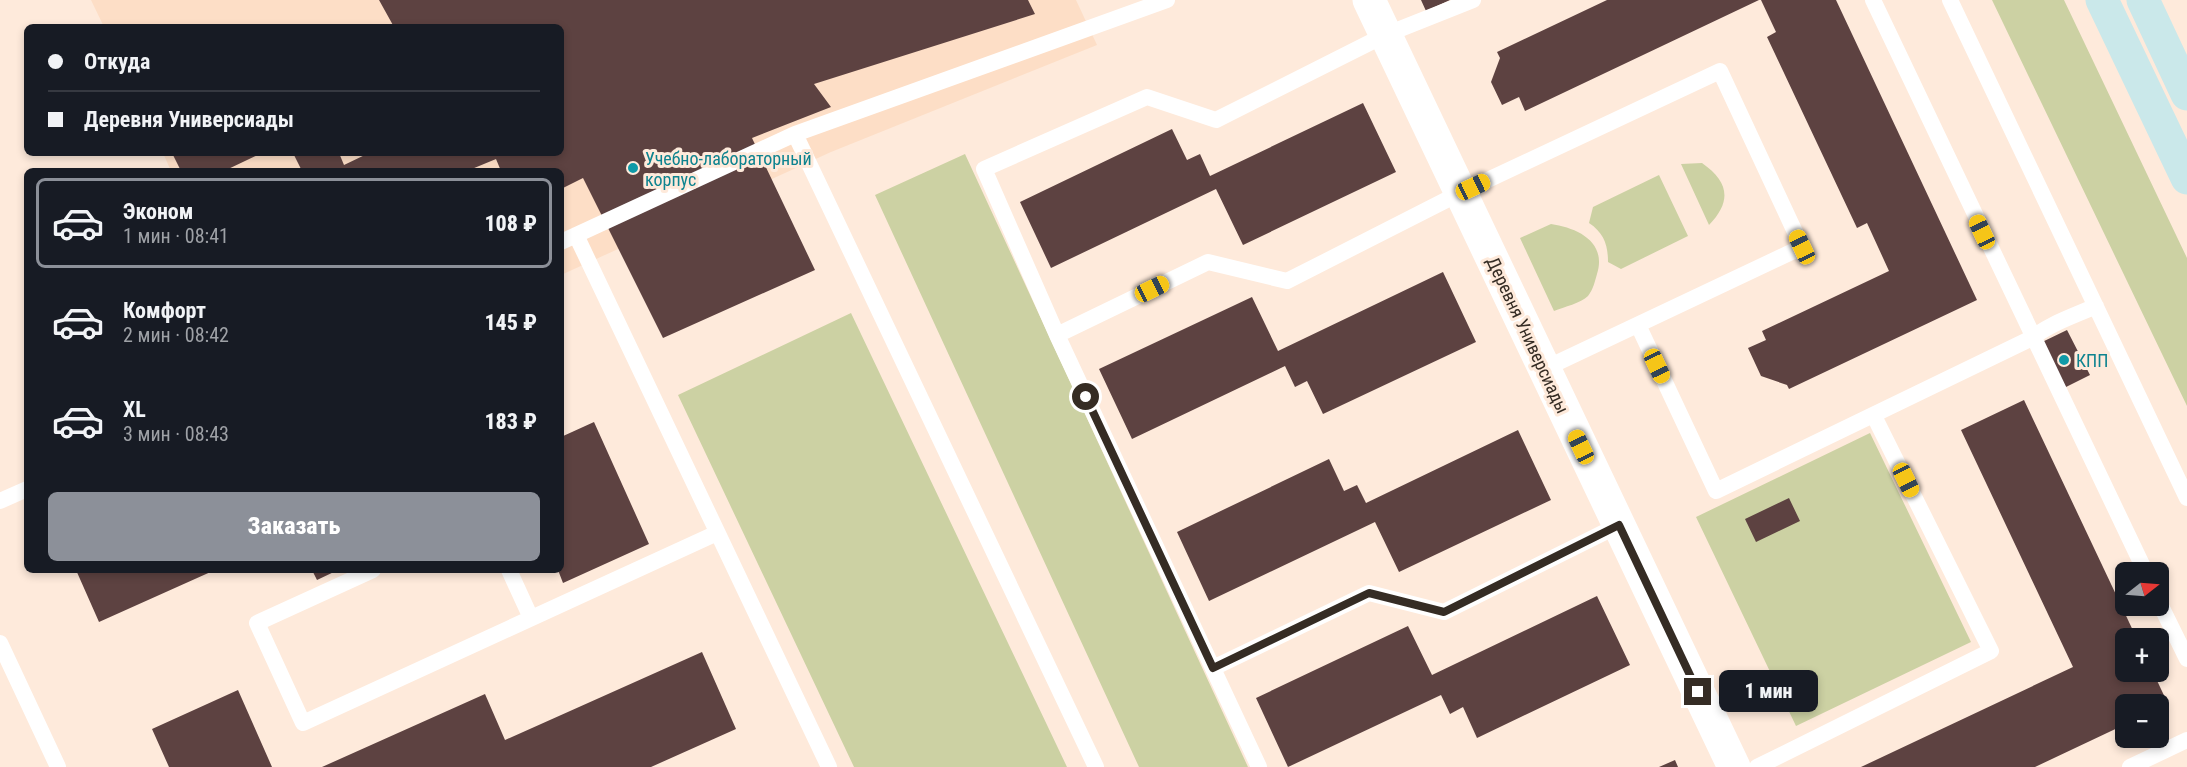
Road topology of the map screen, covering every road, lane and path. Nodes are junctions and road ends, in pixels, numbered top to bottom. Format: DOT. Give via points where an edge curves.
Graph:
graph roads {
  1 [pos="1167,0"];
  2 [pos="1369,0"];
  3 [pos="1473,0"];
  4 [pos="1873,0"];
  5 [pos="1950,0"];
  6 [pos="2102,0"];
  7 [pos="2143,0"];
  8 [pos="1386,35"];
  9 [pos="2187,94"];
  10 [pos="795,134"];
  11 [pos="2187,178"];
  12 [pos="1461,193"];
  13 [pos="568,238"];
  14 [pos="2096,306"];
  15 [pos="1638,325"];
  16 [pos="1057,335"];
  17 [pos="2032,338"];
  18 [pos="1544,369"];
  19 [pos="1874,416"];
  20 [pos="24,490"];
  21 [pos="2187,498"];
  22 [pos="0,501"];
  23 [pos="1619,525"];
  24 [pos="717,533"];
  25 [pos="2140,562"];
  26 [pos="367,573"];
  27 [pos="510,573"];
  28 [pos="2166,616"];
  29 [pos="531,618"];
  30 [pos="0,643"];
  31 [pos="2187,659"];
  32 [pos="1213,668"];
  33 [pos="2187,740"];
  34 [pos="58,767"];
  35 [pos="829,767"];
  36 [pos="1096,767"];
  37 [pos="1259,767"];
  38 [pos="1734,767"];
  39 [pos="1757,767"];
  40 [pos="2130,767"];
  1 -- 10 [label="lane"];
  2 -- 8 [label="street, Деревня Универсиады"];
  3 -- 8 [label="lane"];
  4 -- 17 [label="lane"];
  5 -- 14 [label="lane"];
  6 -- 11 [label="main road"];
  7 -- 9 [label="main road"];
  8 -- 12 [label="street, Деревня Универсиады"];
  8 -- 16 [label="lane" via="1216,120 1147,97 984,169"];
  10 -- 13 [label="lane"];
  10 -- 36 [label="lane"];
  12 -- 15 [label="lane" via="1720,72 1802,247"];
  12 -- 16 [label="lane" via="1287,281 1208,262"];
  12 -- 18 [label="street, Деревня Универсиады"];
  13 -- 24 [label="lane"];
  14 -- 17 [label="lane" via="2047,327"];
  14 -- 21 [label="lane"];
  15 -- 18 [label="lane"];
  15 -- 19 [label="lane" via="1716,491"];
  16 -- 32 [label="lane"];
  17 -- 19 [label="lane"];
  17 -- 25 [label="lane"];
  18 -- 23 [label="street, Деревня Универсиады"];
  19 -- 39 [label="lane" via="1991,651"];
  20 -- 22 [label="lane"];
  23 -- 32 [label="lane" via="1444,612 1369,593"];
  23 -- 38 [label="street, Деревня Универсиады"];
  24 -- 29 [label="lane"];
  24 -- 35 [label="lane"];
  26 -- 29 [label="lane" via="257,623 303,723"];
  27 -- 29 [label="lane"];
  28 -- 31 [label="lane"];
  30 -- 34 [label="lane"];
  32 -- 37 [label="lane"];
  33 -- 40 [label="lane"];
}
